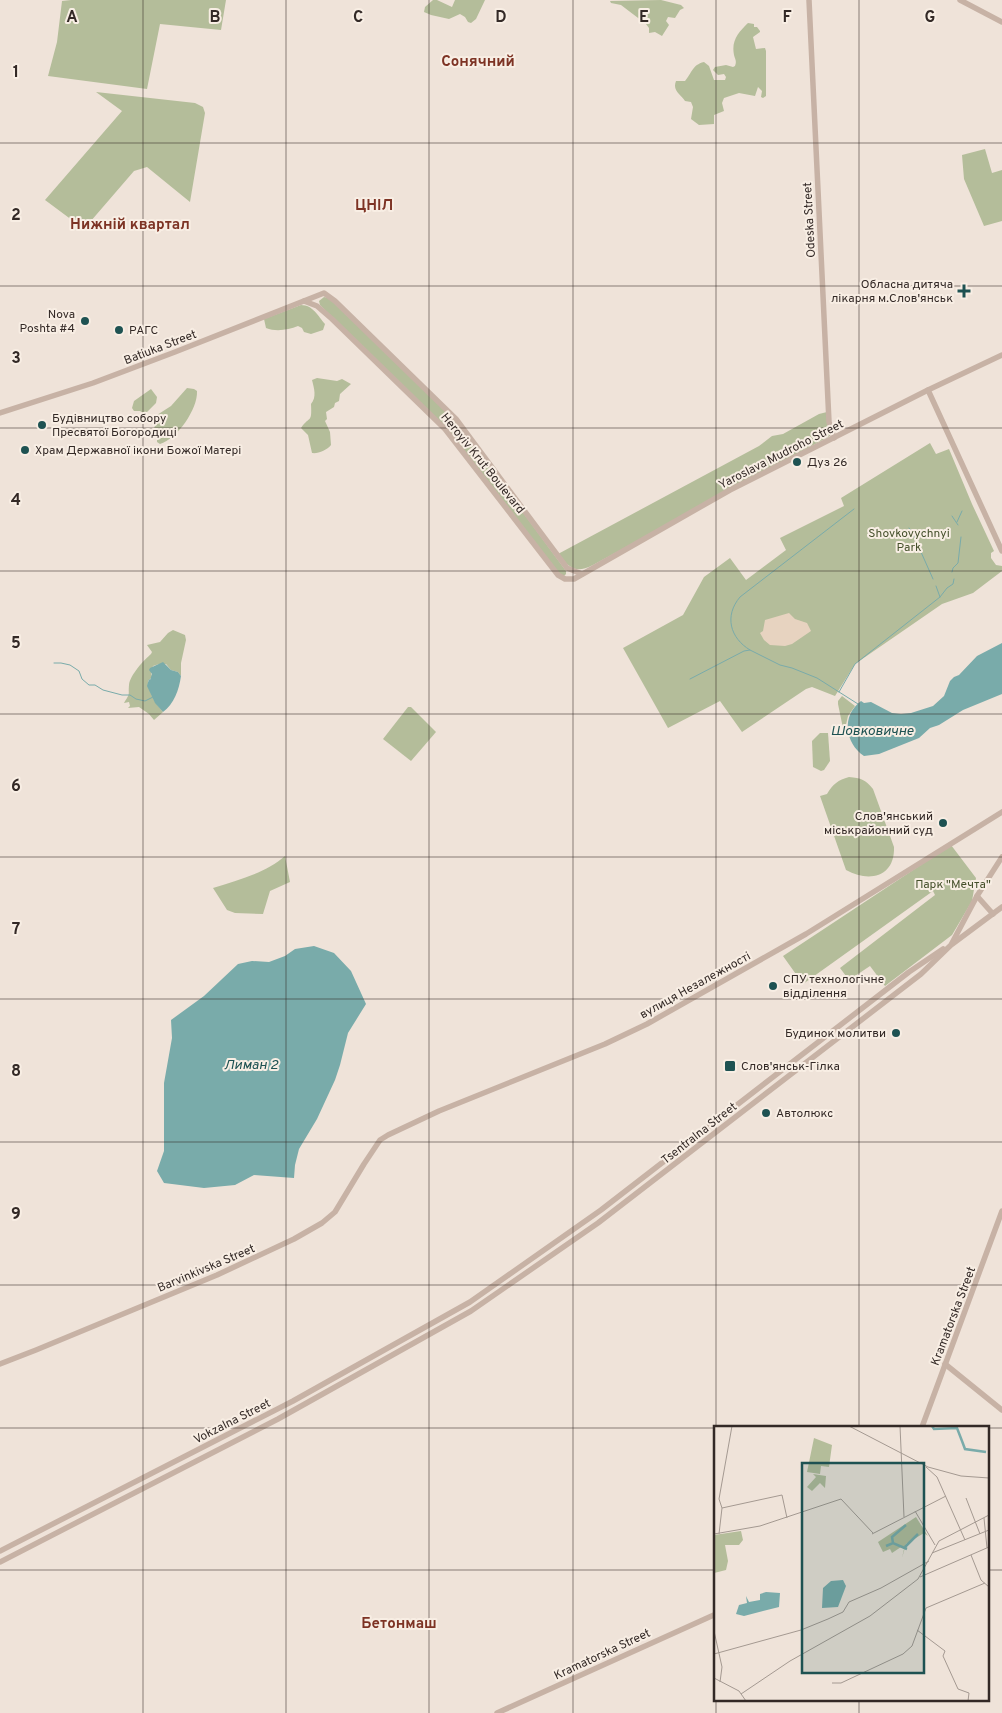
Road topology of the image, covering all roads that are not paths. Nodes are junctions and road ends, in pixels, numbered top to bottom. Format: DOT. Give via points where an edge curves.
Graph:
graph roads {
  1 [pos="809,0"];
  2 [pos="960,0"];
  3 [pos="1002,22"];
  4 [pos="324,293"];
  5 [pos="304,302"];
  6 [pos="1002,356"];
  7 [pos="928,390"];
  8 [pos="0,414"];
  9 [pos="834,438"];
  10 [pos="1002,551"];
  11 [pos="582,574"];
  12 [pos="574,579"];
  13 [pos="1002,812"];
  14 [pos="1002,857"];
  15 [pos="977,896"];
  16 [pos="1002,908"];
  17 [pos="993,914"];
  18 [pos="951,945"];
  19 [pos="380,1140"];
  20 [pos="1002,1211"];
  21 [pos="470,1302"];
  22 [pos="448,1324"];
  23 [pos="0,1364"];
  24 [pos="945,1364"];
  25 [pos="1002,1410"];
  26 [pos="922,1426"];
  27 [pos="0,1552"];
  28 [pos="0,1562"];
  29 [pos="714,1615"];
  30 [pos="497,1713"];
  1 -- 9 [label="street, Odeska Street" via="829,422"];
  2 -- 3 [label="street"];
  4 -- 5 [label="street, Batiuka Street"];
  4 -- 11 [label="street, Heroyiv Krut Boulevard" via="456,419 567,568"];
  5 -- 8 [label="street, Batiuka Street" via="93,383"];
  5 -- 12 [label="street, Heroyiv Krut Boulevard" via="317,306 332,319 445,429 558,576"];
  6 -- 7 [label="street, Yaroslava Mudroho Street"];
  7 -- 9 [label="street, Yaroslava Mudroho Street"];
  7 -- 10 [label="street"];
  9 -- 11 [label="street, Yaroslava Mudroho Street" via="730,490"];
  11 -- 12 [label="street, Yaroslava Mudroho Street"];
  13 -- 19 [label="street, вулиця Незалежності" via="806,934 647,1024 439,1111"];
  14 -- 15 [label="street"];
  15 -- 17 [label="street"];
  15 -- 18 [label="street"];
  16 -- 17 [label="street, Tsentralna Street"];
  17 -- 18 [label="street, Tsentralna Street"];
  18 -- 21 [label="street, Tsentralna Street" via="910,972 601,1210"];
  18 -- 22 [label="street, Tsentralna Street" via="921,974 598,1223 523,1277"];
  19 -- 23 [label="street, Barvinkivska Street" via="335,1212 315,1227 217,1276"];
  20 -- 24 [label="street, Kramatorska Street"];
  21 -- 27 [label="street, Vokzalna Street" via="285,1405"];
  22 -- 28 [label="street, Vokzalna Street" via="278,1420"];
  24 -- 25 [label="street"];
  24 -- 26 [label="street, Kramatorska Street"];
  29 -- 30 [label="street, Kramatorska Street"];
}
